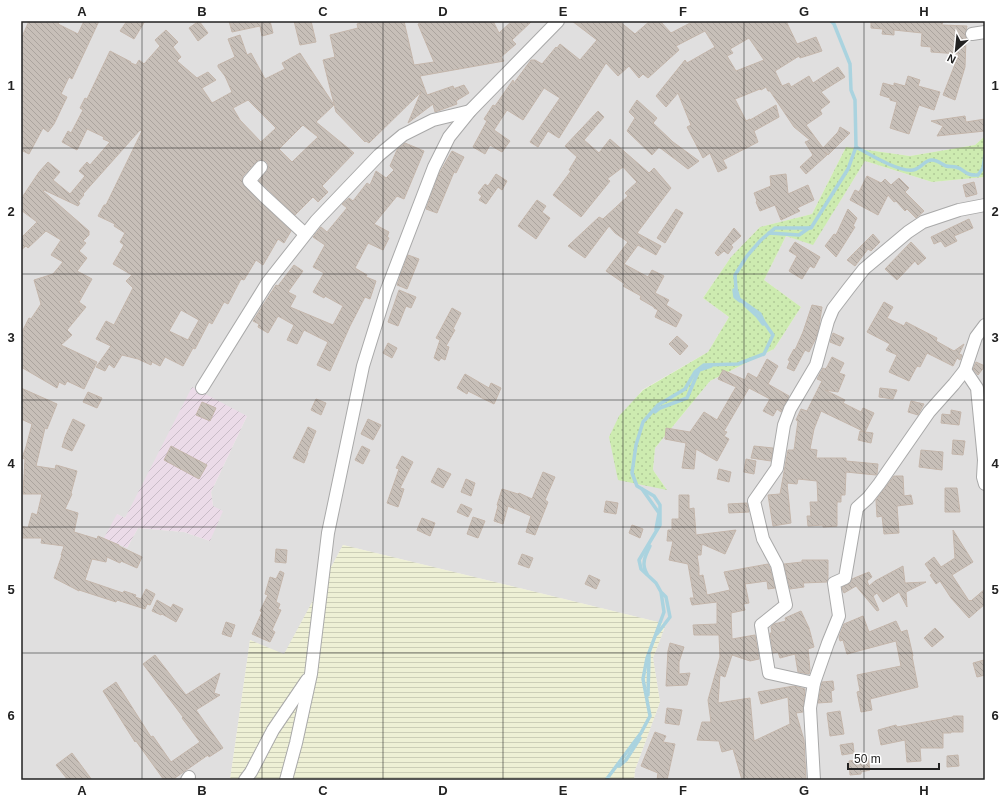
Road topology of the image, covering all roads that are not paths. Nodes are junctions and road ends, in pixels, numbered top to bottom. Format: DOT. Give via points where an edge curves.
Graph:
graph roads {
  1 [pos="558,21"];
  2 [pos="985,32"];
  3 [pos="972,34"];
  4 [pos="470,111"];
  5 [pos="261,167"];
  6 [pos="985,205"];
  7 [pos="305,234"];
  8 [pos="985,325"];
  9 [pos="965,370"];
  10 [pos="202,388"];
  11 [pos="984,460"];
  12 [pos="985,484"];
  13 [pos="311,674"];
  14 [pos="814,683"];
  15 [pos="245,780"];
  16 [pos="286,780"];
  17 [pos="814,780"];
  1 -- 4 [label="street"];
  2 -- 3 [label="street"];
  4 -- 7 [label="street" via="433,120 403,135 379,155"];
  4 -- 13 [label="street" via="449,137 434,167 386,292 363,366 328,533"];
  5 -- 7 [label="street" via="249,181"];
  6 -- 14 [label="street" via="959,210 923,222 864,269 849,288 833,309 816,365 790,409 784,425 777,468 754,501 763,539 777,565 786,605 761,625 769,673"];
  7 -- 10 [label="street" via="268,282"];
  8 -- 9 [label="street" via="976,337"];
  9 -- 11 [label="street" via="978,388"];
  9 -- 14 [label="street" via="929,412 879,484 857,508 845,578 834,583 839,616"];
  11 -- 12 [label="street"];
  13 -- 15 [label="street" via="273,730"];
  13 -- 16 [label="street"];
  14 -- 17 [label="street" via="810,708"];
}
